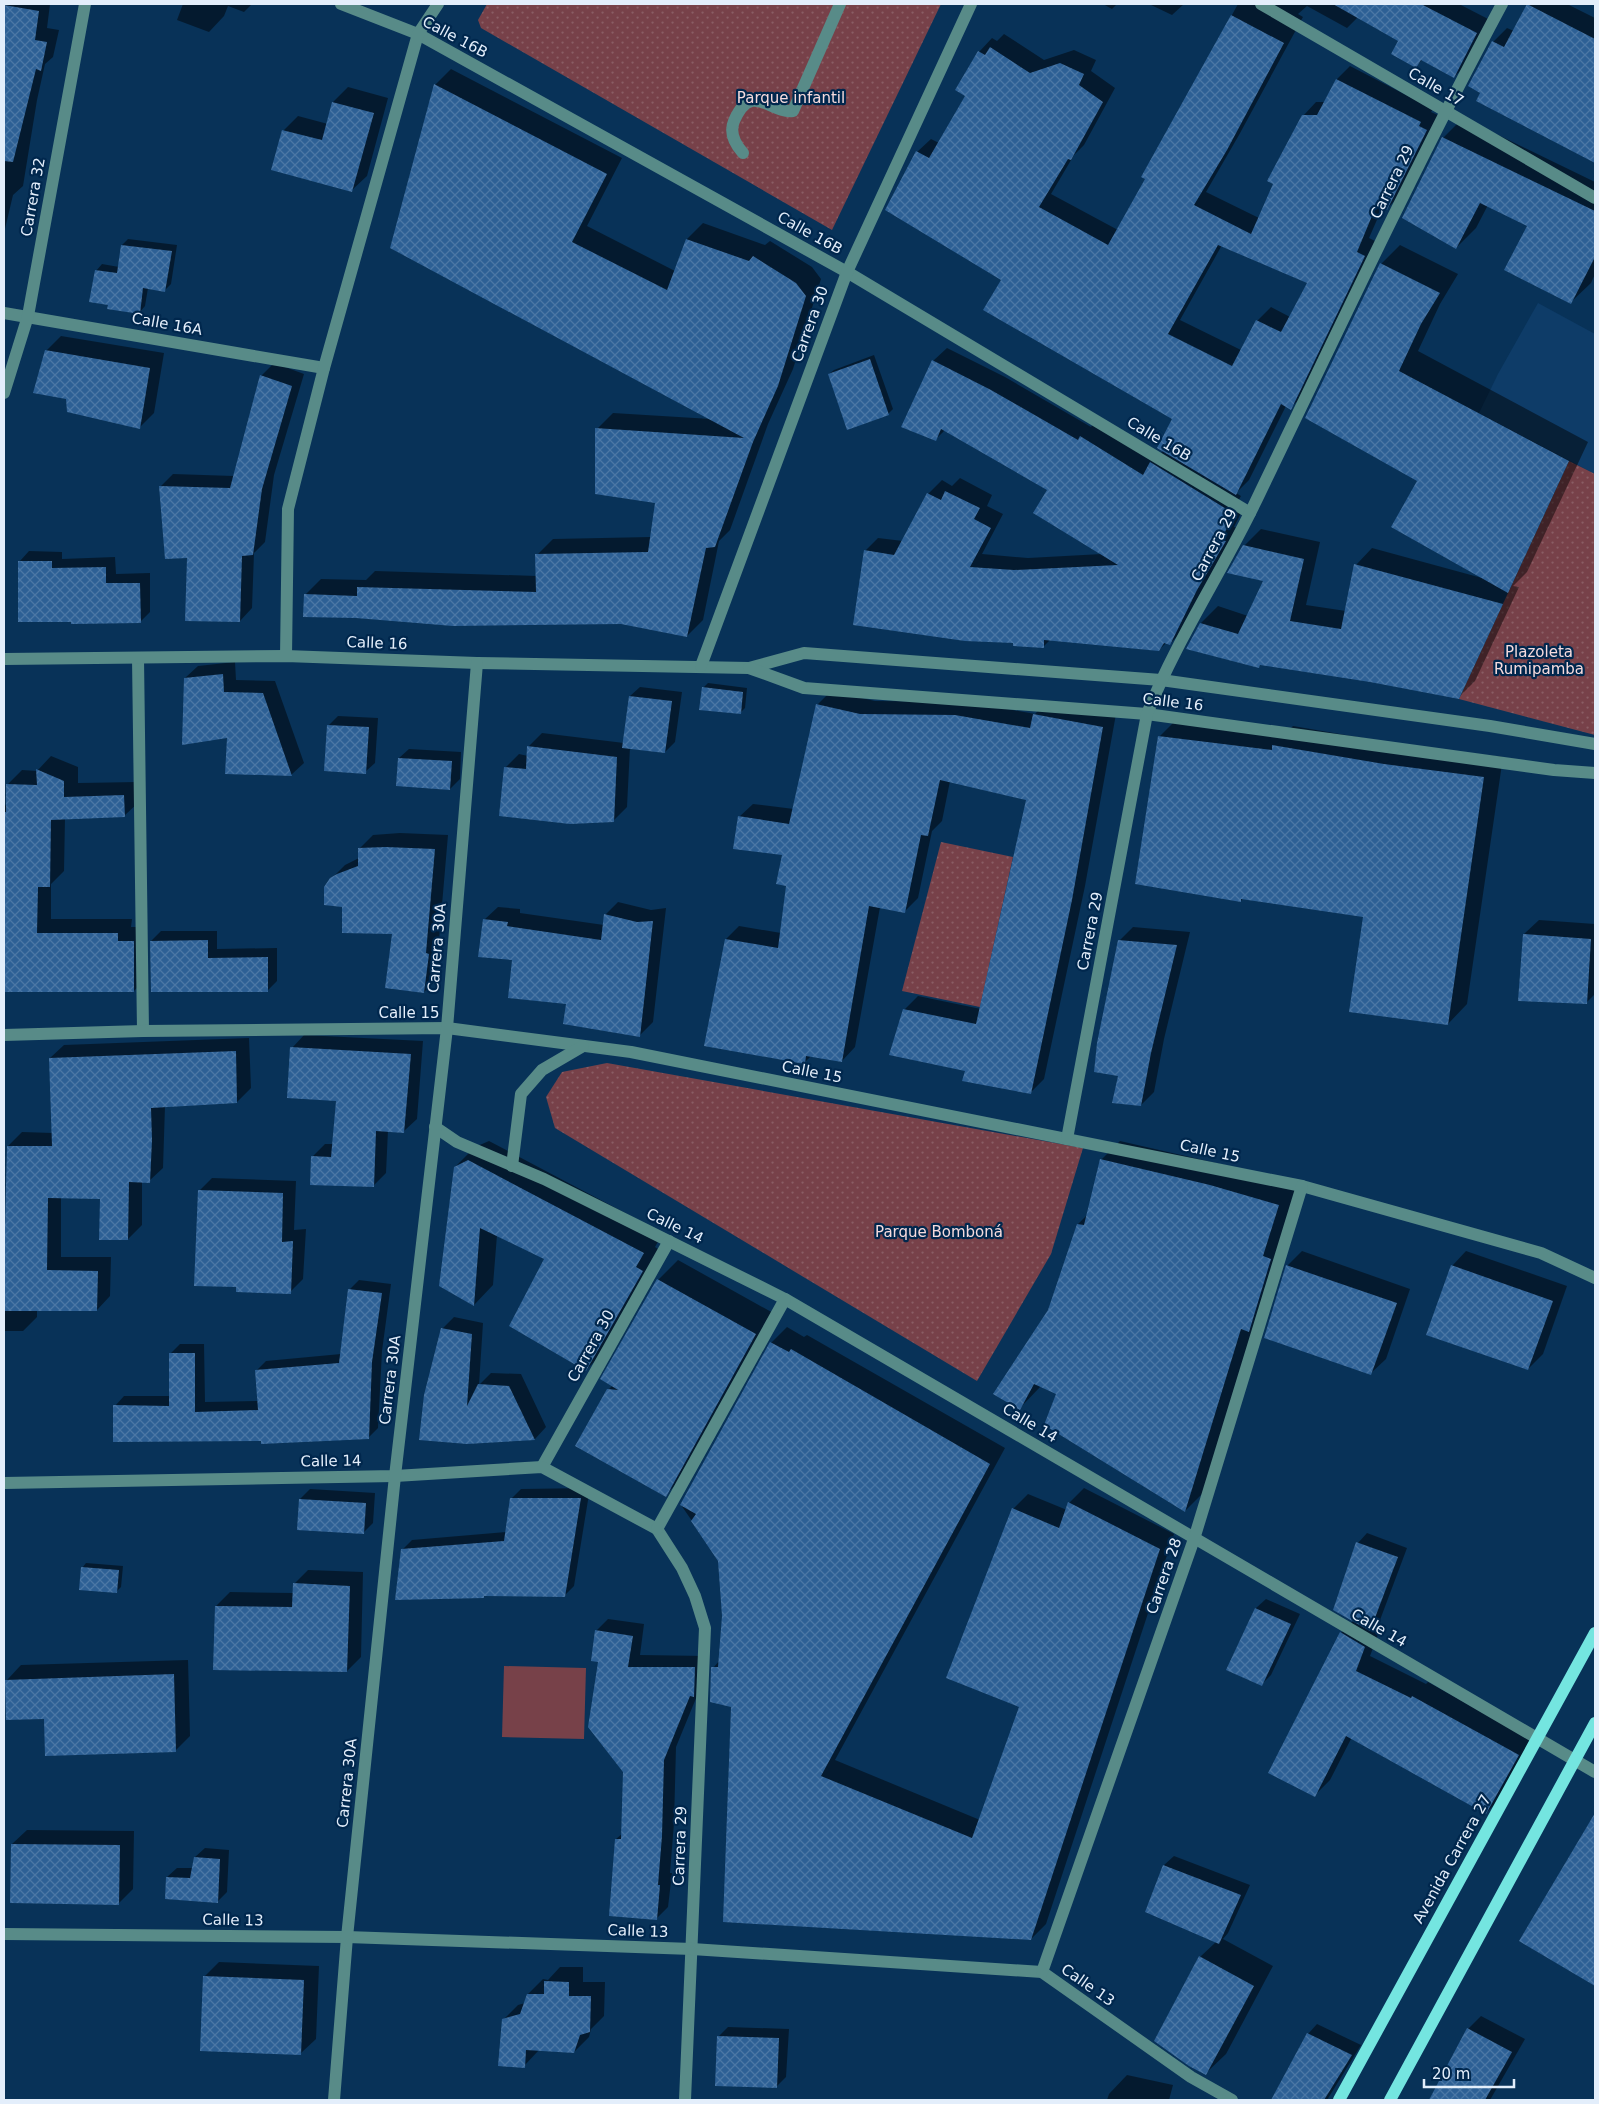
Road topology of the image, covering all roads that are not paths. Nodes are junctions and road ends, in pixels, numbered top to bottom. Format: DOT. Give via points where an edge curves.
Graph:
graph roads {
  1 [pos="85,4"];
  2 [pos="341,4"];
  3 [pos="438,4"];
  4 [pos="840,4"];
  5 [pos="971,4"];
  6 [pos="1261,4"];
  7 [pos="1502,4"];
  8 [pos="418,34"];
  9 [pos="1445,111"];
  10 [pos="743,153"];
  11 [pos="1595,198"];
  12 [pos="847,272"];
  13 [pos="4,313"];
  14 [pos="28,316"];
  15 [pos="324,368"];
  16 [pos="4,393"];
  17 [pos="1250,513"];
  18 [pos="286,656"];
  19 [pos="138,658"];
  20 [pos="4,659"];
  21 [pos="477,663"];
  22 [pos="702,666"];
  23 [pos="749,668"];
  24 [pos="1161,680"];
  25 [pos="1148,714"];
  26 [pos="1595,744"];
  27 [pos="1595,773"];
  28 [pos="447,1028"];
  29 [pos="143,1031"];
  30 [pos="4,1035"];
  31 [pos="583,1046"];
  32 [pos="436,1127"];
  33 [pos="1067,1139"];
  34 [pos="512,1166"];
  35 [pos="1302,1186"];
  36 [pos="669,1241"];
  37 [pos="1595,1278"];
  38 [pos="785,1299"];
  39 [pos="542,1467"];
  40 [pos="395,1476"];
  41 [pos="4,1483"];
  42 [pos="657,1529"];
  43 [pos="1194,1539"];
  44 [pos="1595,1633"];
  45 [pos="1595,1723"];
  46 [pos="1537,1738"];
  47 [pos="1575,1761"];
  48 [pos="1595,1772"];
  49 [pos="4,1934"];
  50 [pos="347,1937"];
  51 [pos="692,1949"];
  52 [pos="1042,1972"];
  53 [pos="334,2100"];
  54 [pos="685,2100"];
  55 [pos="1232,2100"];
  56 [pos="1339,2100"];
  57 [pos="1390,2100"];
  1 -- 14 [label="street, Carrera 32"];
  2 -- 8 [label="street, Calle 16B"];
  3 -- 8 [label="street"];
  4 -- 10 [label="street" via="793,111 787,112 757,100 748,103 736,116 733,134"];
  5 -- 12 [label="street, Carrera 30"];
  6 -- 9 [label="street, Calle 17"];
  7 -- 9 [label="street, Carrera 29"];
  8 -- 12 [label="street, Calle 16B"];
  8 -- 15 [label="street"];
  9 -- 11 [label="street, Calle 17"];
  9 -- 17 [label="street, Carrera 29"];
  12 -- 17 [label="street, Calle 16B"];
  12 -- 22 [label="street, Carrera 30"];
  13 -- 14 [label="street, Calle 16A"];
  14 -- 15 [label="street, Calle 16A"];
  14 -- 16 [label="street, Carrera 32"];
  15 -- 18 [label="street" via="288,509"];
  17 -- 24 [label="street, Carrera 29"];
  18 -- 19 [label="street, Calle 16"];
  18 -- 21 [label="street, Calle 16"];
  19 -- 20 [label="street, Calle 16"];
  19 -- 29 [label="street"];
  21 -- 22 [label="street, Calle 16"];
  21 -- 28 [label="street, Carrera 30A"];
  22 -- 23 [label="street, Calle 16"];
  23 -- 24 [label="street, Calle 16" via="804,654"];
  23 -- 25 [label="street, Calle 16" via="804,688"];
  24 -- 25 [label="street, Carrera 29"];
  24 -- 26 [label="street, Calle 16"];
  25 -- 27 [label="street, Calle 16"];
  25 -- 33 [label="street, Carrera 29"];
  28 -- 29 [label="street, Calle 15"];
  28 -- 31 [label="street, Calle 15"];
  28 -- 32 [label="street, Carrera 30A"];
  29 -- 30 [label="street, Calle 15"];
  31 -- 33 [label="street, Calle 15" via="631,1052"];
  31 -- 34 [label="street" via="542,1070 521,1094"];
  32 -- 34 [label="street, Calle 14" via="457,1142"];
  32 -- 40 [label="street, Carrera 30A"];
  33 -- 35 [label="street, Calle 15"];
  34 -- 36 [label="street, Calle 14"];
  35 -- 37 [label="street, Calle 15" via="1541,1253"];
  35 -- 43 [label="street, Carrera 28"];
  36 -- 38 [label="street, Calle 14"];
  36 -- 39 [label="street, Carrera 30"];
  38 -- 42 [label="street"];
  38 -- 43 [label="street, Calle 14"];
  39 -- 40 [label="street, Calle 14"];
  39 -- 42 [label="street"];
  40 -- 41 [label="street, Calle 14"];
  40 -- 50 [label="street, Carrera 30A"];
  42 -- 51 [label="street, Carrera 29" via="682,1568 705,1628"];
  43 -- 46 [label="street, Calle 14"];
  43 -- 52 [label="street, Carrera 28"];
  44 -- 46 [label="main road, Avenida Carrera 27"];
  45 -- 47 [label="main road"];
  46 -- 47 [label="street, Calle 14"];
  46 -- 56 [label="main road, Avenida Carrera 27"];
  47 -- 48 [label="street, Calle 14"];
  47 -- 57 [label="main road"];
  49 -- 50 [label="street, Calle 13"];
  50 -- 51 [label="street, Calle 13"];
  50 -- 53 [label="street, Carrera 30A"];
  51 -- 52 [label="street, Calle 13"];
  51 -- 54 [label="street, Carrera 29"];
  52 -- 55 [label="street, Calle 13" via="1191,2078"];
}
